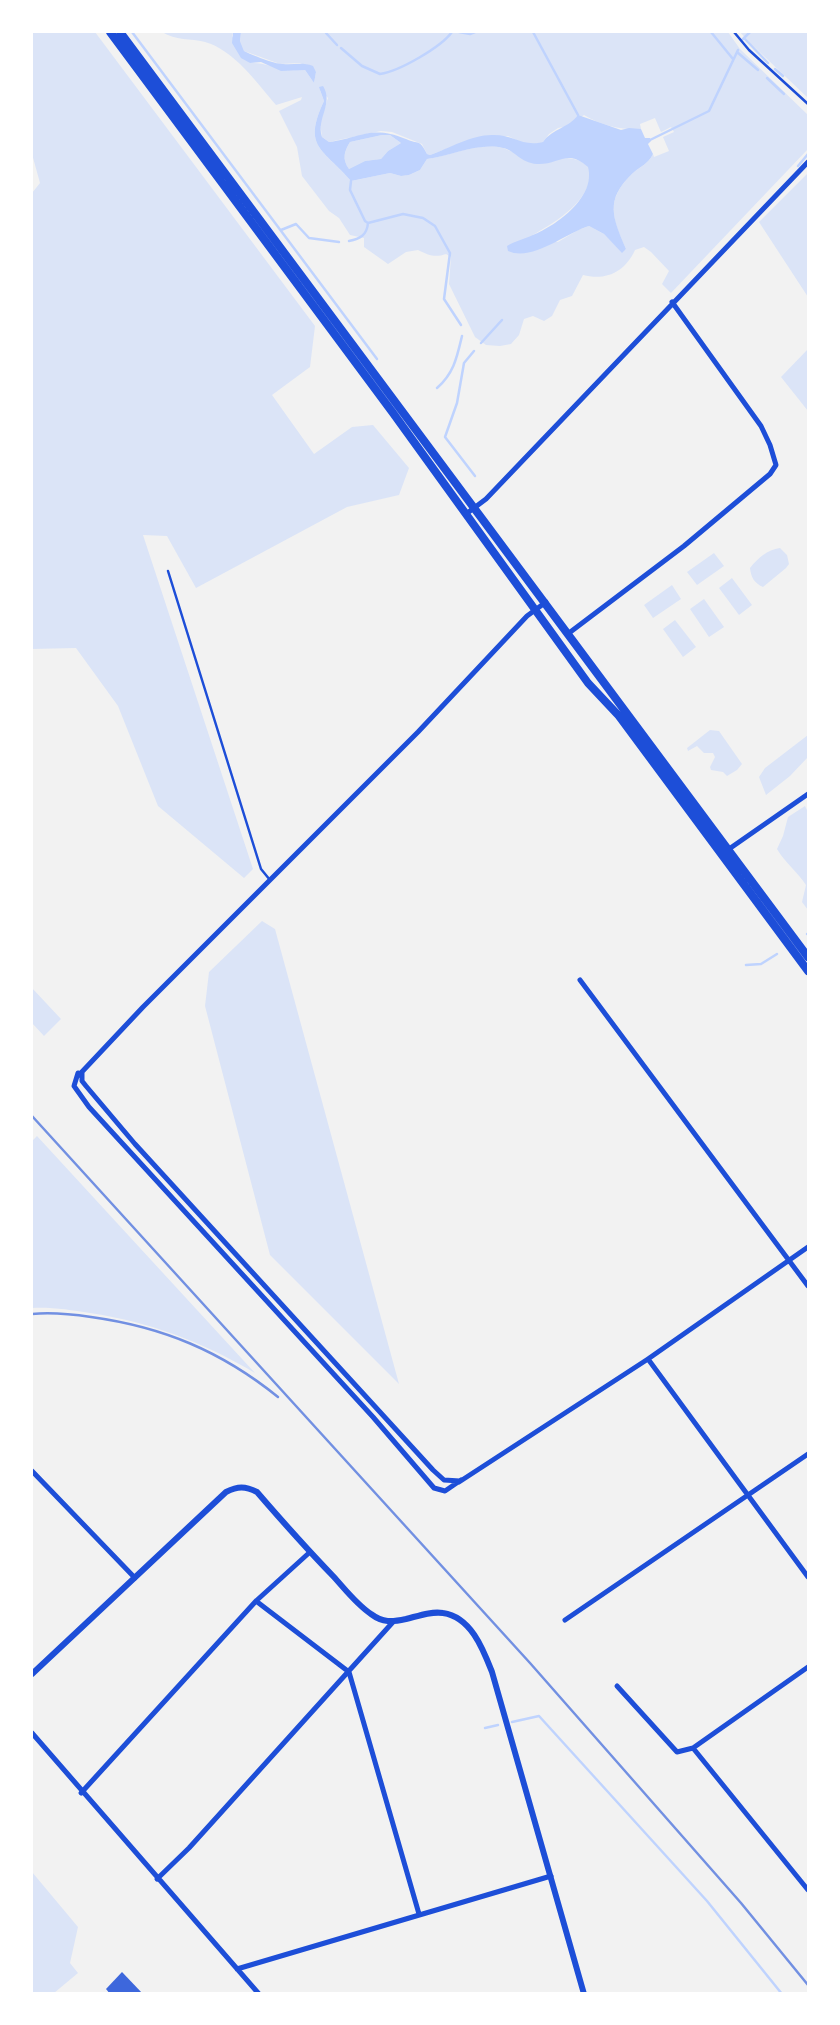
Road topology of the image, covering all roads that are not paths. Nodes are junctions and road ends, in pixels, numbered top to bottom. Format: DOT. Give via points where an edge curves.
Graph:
graph roads {
  1 [pos="110,32"];
  2 [pos="120,32"];
  3 [pos="734,32"];
  4 [pos="808,104"];
  5 [pos="808,162"];
  6 [pos="672,302"];
  7 [pos="476,507"];
  8 [pos="466,514"];
  9 [pos="169,571"];
  10 [pos="546,602"];
  11 [pos="536,610"];
  12 [pos="569,634"];
  13 [pos="808,794"];
  14 [pos="729,849"];
  15 [pos="270,880"];
  16 [pos="808,957"];
  17 [pos="808,971"];
  18 [pos="580,980"];
  19 [pos="83,1069"];
  20 [pos="79,1075"];
  21 [pos="808,1247"];
  22 [pos="789,1260"];
  23 [pos="808,1286"];
  24 [pos="648,1359"];
  25 [pos="808,1454"];
  26 [pos="32,1471"];
  27 [pos="461,1480"];
  28 [pos="450,1487"];
  29 [pos="747,1496"];
  30 [pos="310,1552"];
  31 [pos="808,1577"];
  32 [pos="135,1578"];
  33 [pos="256,1601"];
  34 [pos="565,1620"];
  35 [pos="393,1622"];
  36 [pos="808,1667"];
  37 [pos="349,1672"];
  38 [pos="32,1674"];
  39 [pos="617,1686"];
  40 [pos="32,1733"];
  41 [pos="693,1748"];
  42 [pos="81,1793"];
  43 [pos="551,1876"];
  44 [pos="157,1879"];
  45 [pos="808,1890"];
  46 [pos="419,1914"];
  47 [pos="237,1969"];
  48 [pos="260,1993"];
  49 [pos="584,1993"];
  1 -- 8 [label="main road"];
  2 -- 7 [label="main road"];
  3 -- 4 [label="lane"];
  5 -- 6 [label="street"];
  6 -- 7 [label="street"];
  6 -- 12 [label="street" via="761,426 776,465 684,546"];
  7 -- 8 [label="street"];
  7 -- 10 [label="main road"];
  8 -- 11 [label="main road"];
  9 -- 15 [label="lane" via="261,869"];
  10 -- 11 [label="street"];
  10 -- 12 [label="main road"];
  11 -- 15 [label="street"];
  11 -- 17 [label="main road"];
  12 -- 14 [label="main road"];
  13 -- 14 [label="street"];
  14 -- 16 [label="main road"];
  15 -- 19 [label="street"];
  18 -- 22 [label="street"];
  19 -- 20 [label="street"];
  19 -- 27 [label="street" via="86,1086 135,1144 433,1470 444,1480"];
  19 -- 27 [label="street" via="74,1086 89,1107 435,1488 445,1491"];
  21 -- 22 [label="street"];
  22 -- 23 [label="street"];
  22 -- 24 [label="street"];
  24 -- 27 [label="street"];
  24 -- 29 [label="street"];
  25 -- 29 [label="street"];
  26 -- 32 [label="street"];
  27 -- 28 [label="street"];
  29 -- 31 [label="street"];
  29 -- 34 [label="street"];
  30 -- 32 [label="street" via="257,1492 246,1486 226,1492"];
  30 -- 33 [label="street"];
  30 -- 35 [label="street" via="362,1608"];
  32 -- 38 [label="street"];
  33 -- 37 [label="street"];
  33 -- 42 [label="street"];
  35 -- 37 [label="street"];
  35 -- 43 [label="street" via="445,1613 469,1628 483,1649"];
  36 -- 41 [label="street"];
  37 -- 44 [label="street"];
  37 -- 46 [label="street"];
  39 -- 41 [label="street" via="677,1752"];
  40 -- 42 [label="street"];
  41 -- 45 [label="street"];
  42 -- 44 [label="street"];
  43 -- 46 [label="street"];
  43 -- 49 [label="street"];
  44 -- 47 [label="street"];
  46 -- 47 [label="street"];
  47 -- 48 [label="street"];
}
